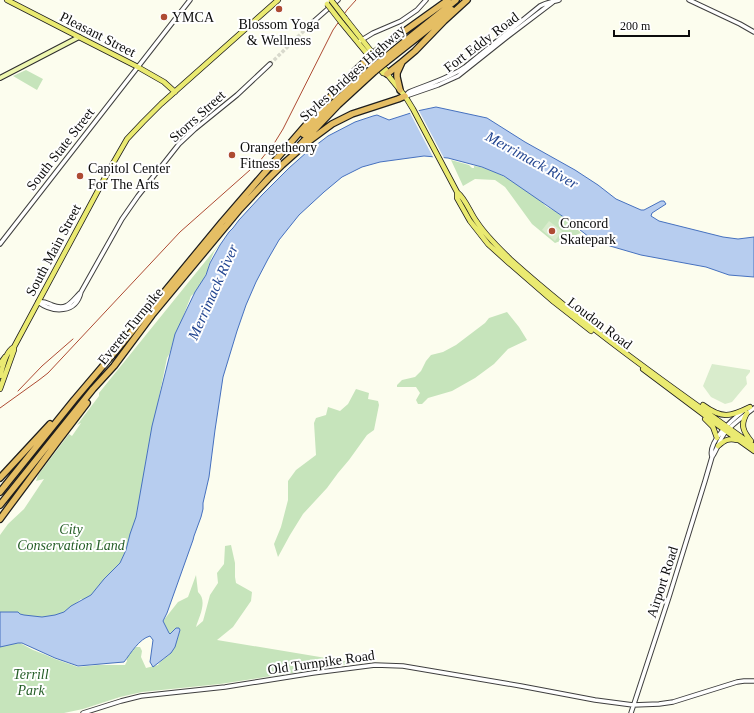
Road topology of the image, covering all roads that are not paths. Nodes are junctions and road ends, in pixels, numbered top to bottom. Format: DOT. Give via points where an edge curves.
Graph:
graph roads {
  1 [pos="7,0"];
  2 [pos="190,0"];
  3 [pos="278,0"];
  4 [pos="338,0"];
  5 [pos="426,0"];
  6 [pos="448,0"];
  7 [pos="456,0"];
  8 [pos="464,0"];
  9 [pos="468,0"];
  10 [pos="559,0"];
  11 [pos="689,0"];
  12 [pos="328,1"];
  13 [pos="343,20"];
  14 [pos="314,22"];
  15 [pos="754,32"];
  16 [pos="79,37"];
  17 [pos="362,39"];
  18 [pos="358,42"];
  19 [pos="372,55"];
  20 [pos="385,60"];
  21 [pos="402,62"];
  22 [pos="270,64"];
  23 [pos="138,67"];
  24 [pos="374,69"];
  25 [pos="387,74"];
  26 [pos="0,78"];
  27 [pos="400,90"];
  28 [pos="175,92"];
  29 [pos="405,96"];
  30 [pos="282,165"];
  31 [pos="269,168"];
  32 [pos="457,192"];
  33 [pos="0,244"];
  34 [pos="38,302"];
  35 [pos="14,347"];
  36 [pos="8,354"];
  37 [pos="0,364"];
  38 [pos="114,366"];
  39 [pos="1,375"];
  40 [pos="0,389"];
  41 [pos="678,390"];
  42 [pos="683,399"];
  43 [pos="74,400"];
  44 [pos="754,403"];
  45 [pos="752,407"];
  46 [pos="747,413"];
  47 [pos="727,429"];
  48 [pos="717,438"];
  49 [pos="739,440"];
  50 [pos="754,445"];
  51 [pos="718,446"];
  52 [pos="754,451"];
  53 [pos="712,457"];
  54 [pos="0,478"];
  55 [pos="0,492"];
  56 [pos="19,493"];
  57 [pos="0,505"];
  58 [pos="0,519"];
  59 [pos="0,524"];
  60 [pos="754,681"];
  61 [pos="634,705"];
  62 [pos="83,713"];
  63 [pos="631,713"];
  1 -- 16 [label="main road, Pleasant Street"];
  2 -- 23 [label="street, South State Street"];
  3 -- 28 [label="main road, South Main Street"];
  4 -- 14 [label="street"];
  5 -- 17 [label="street" via="401,21"];
  6 -- 19 [label="highway"];
  7 -- 20 [label="highway, Styles Bridges Highway"];
  8 -- 20 [label="highway, Styles Bridges Highway"];
  9 -- 21 [label="highway"];
  10 -- 29 [label="street, Fort Eddy Road" via="458,76"];
  11 -- 15 [label="street"];
  12 -- 13 [label="main road, Loudon Road, bridge"];
  13 -- 17 [label="main road, Loudon Road"];
  13 -- 18 [label="main road, Loudon Road"];
  16 -- 23 [label="main road, Pleasant Street"];
  16 -- 26 [label="main road"];
  17 -- 18 [label="street"];
  17 -- 19 [label="main road, Loudon Road"];
  18 -- 19 [label="main road, Loudon Road"];
  19 -- 25 [label="main road, Loudon Road" via="383,73"];
  19 -- 31 [label="highway" via="331,96"];
  20 -- 24 [label="highway, Styles Bridges Highway, bridge"];
  21 -- 25 [label="highway"];
  21 -- 27 [label="highway" via="397,77"];
  22 -- 34 [label="street, Storrs Street" via="179,144 122,219 74,300 64,306"];
  23 -- 28 [label="main road, Pleasant Street" via="164,82"];
  23 -- 33 [label="street, South State Street"];
  24 -- 30 [label="highway, Styles Bridges Highway"];
  24 -- 31 [label="highway, Styles Bridges Highway" via="330,106"];
  25 -- 27 [label="main road, Loudon Road"];
  27 -- 29 [label="main road, Loudon Road"];
  28 -- 34 [label="main road, South Main Street" via="125,142"];
  29 -- 30 [label="highway" via="342,118 320,132"];
  29 -- 32 [label="main road, Loudon Road"];
  30 -- 38 [label="highway, Everett Turnpike" via="226,225"];
  31 -- 43 [label="highway, Everett Turnpike"];
  32 -- 41 [label="main road, Loudon Road" via="481,229 508,257 585,322"];
  32 -- 42 [label="main road, Loudon Road" via="457,198 470,221 488,244 577,320"];
  34 -- 35 [label="main road, South Main Street"];
  35 -- 36 [label="main road, South Main Street"];
  35 -- 39 [label="main road, South Main Street"];
  36 -- 37 [label="main road"];
  36 -- 39 [label="main road, South Main Street"];
  38 -- 56 [label="highway"];
  38 -- 57 [label="highway, Everett Turnpike"];
  39 -- 40 [label="main road"];
  41 -- 45 [label="main road" via="723,415"];
  41 -- 47 [label="main road, Loudon Road"];
  42 -- 47 [label="main road, Loudon Road"];
  42 -- 48 [label="main road" via="710,423"];
  43 -- 54 [label="highway"];
  43 -- 55 [label="highway, Everett Turnpike"];
  44 -- 45 [label="street"];
  45 -- 46 [label="street"];
  45 -- 47 [label="street"];
  46 -- 47 [label="street"];
  46 -- 50 [label="main road" via="743,429"];
  47 -- 48 [label="street, Airport Road"];
  47 -- 49 [label="main road, Loudon Road"];
  47 -- 50 [label="main road, Loudon Road"];
  47 -- 51 [label="street, Airport Road"];
  48 -- 53 [label="street, Airport Road"];
  49 -- 51 [label="main road" via="725,440"];
  49 -- 52 [label="main road, Loudon Road"];
  51 -- 53 [label="street, Airport Road"];
  53 -- 61 [label="street, Airport Road"];
  56 -- 58 [label="highway"];
  56 -- 59 [label="highway"];
  60 -- 61 [label="street, Old Turnpike Road" via="744,680 673,702"];
  61 -- 62 [label="street, Old Turnpike Road" via="403,666 375,665 225,687 141,696"];
  61 -- 63 [label="street, Airport Road"];
}
